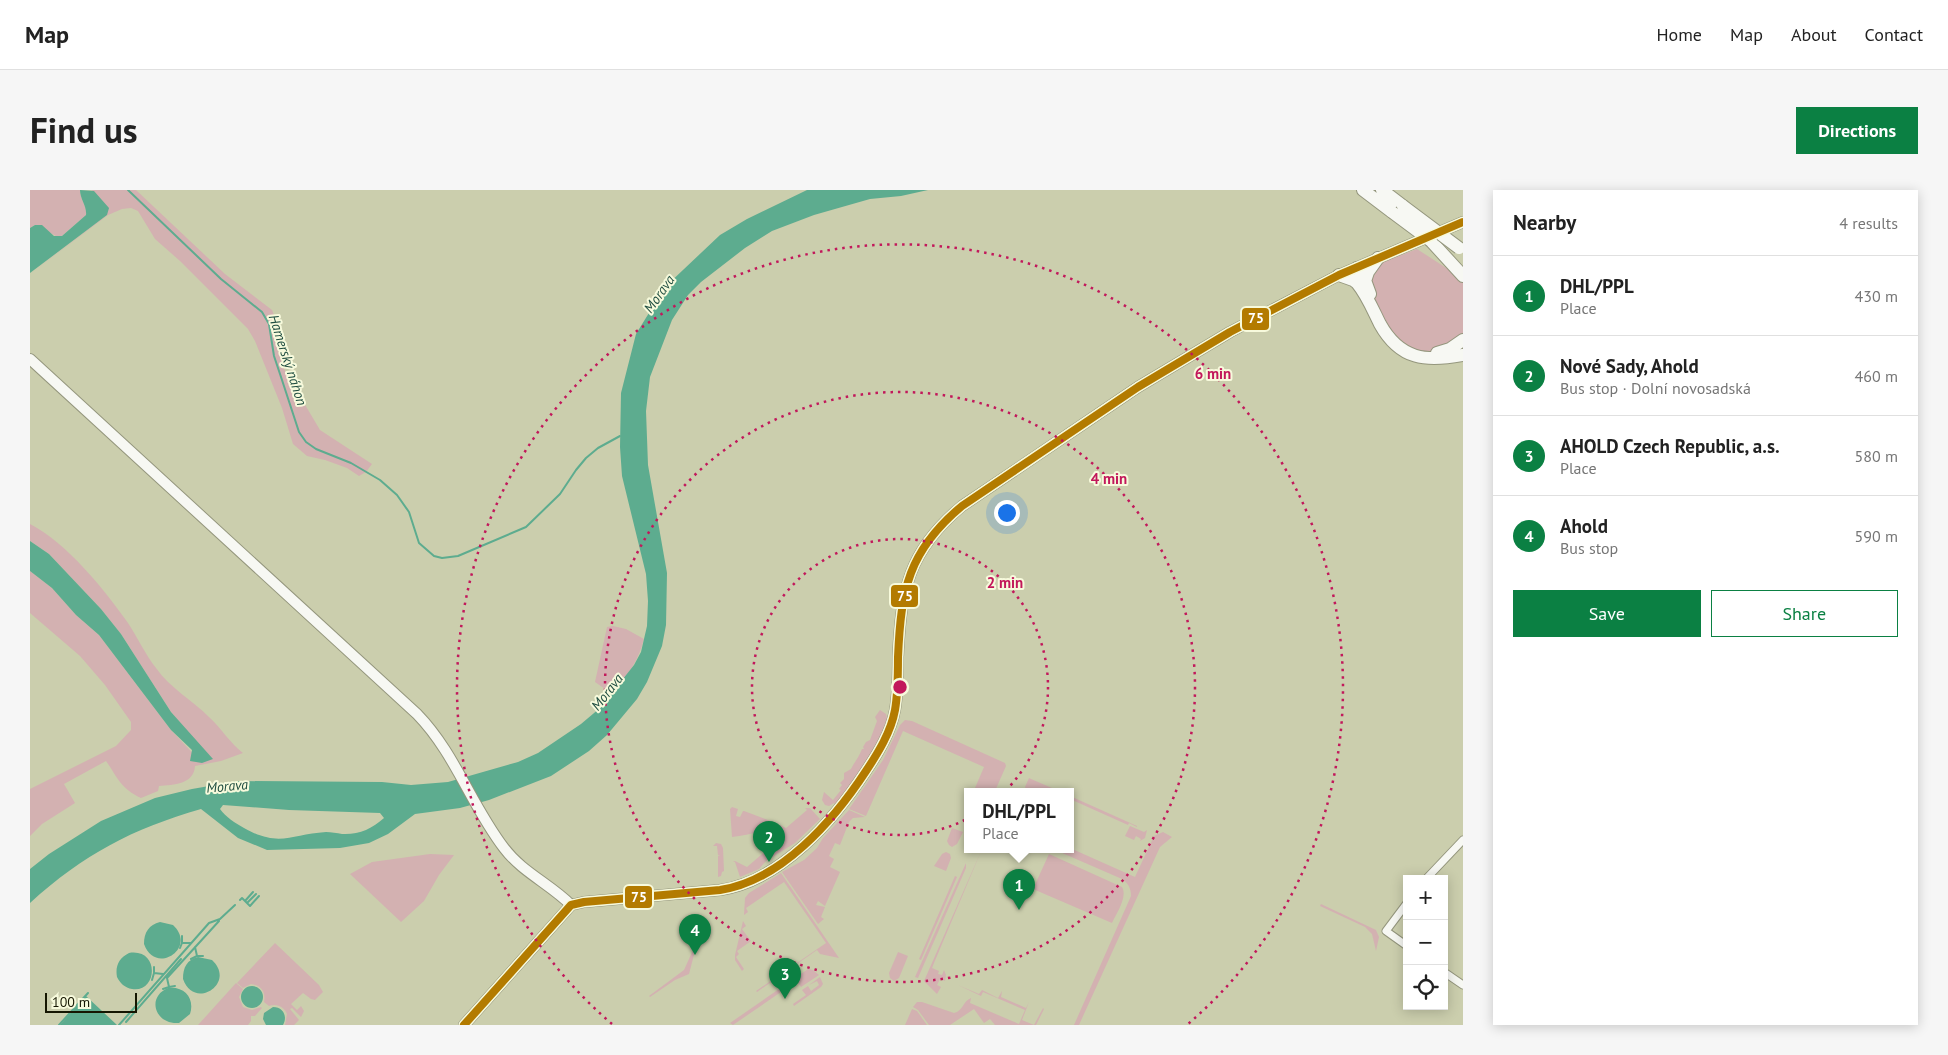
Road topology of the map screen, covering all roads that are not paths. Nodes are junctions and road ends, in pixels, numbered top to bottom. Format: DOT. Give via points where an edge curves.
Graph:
graph roads {
  1 [pos="1363,190"];
  2 [pos="1382,190"];
  3 [pos="1397,209"];
  4 [pos="1463,222"];
  5 [pos="1461,249"];
  6 [pos="1445,254"];
  7 [pos="1378,258"];
  8 [pos="1463,265"];
  9 [pos="1357,268"];
  10 [pos="1339,275"];
  11 [pos="1463,276"];
  12 [pos="1363,284"];
  13 [pos="1463,340"];
  14 [pos="1463,355"];
  15 [pos="30,359"];
  16 [pos="1463,840"];
  17 [pos="1429,875"];
  18 [pos="571,905"];
  19 [pos="1403,908"];
  20 [pos="1403,943"];
  21 [pos="1448,975"];
  22 [pos="1463,985"];
  23 [pos="464,1025"];
  1 -- 3 [label="highway"];
  2 -- 3 [label="highway"];
  3 -- 5 [label="highway, bridge"];
  3 -- 6 [label="highway, bridge"];
  4 -- 7 [label="main road"];
  6 -- 8 [label="highway"];
  6 -- 11 [label="highway"];
  7 -- 9 [label="main road"];
  7 -- 12 [label="highway"];
  9 -- 10 [label="main road"];
  9 -- 12 [label="highway" via="1356,277"];
  10 -- 12 [label="highway"];
  10 -- 18 [label="main road" via="1243,324 1168,368 978,494 944,522 922,548 906,588 900,621 895,710 887,734 847,800 788,858 766,873 727,889"];
  12 -- 13 [label="highway" via="1390,332 1407,348 1436,354"];
  12 -- 14 [label="highway" via="1394,344 1424,358"];
  15 -- 18 [label="main road" via="432,728 511,857"];
  16 -- 17 [label="street"];
  18 -- 23 [label="main road"];
  19 -- 20 [label="street" via="1386,931"];
  21 -- 22 [label="street"];
}
